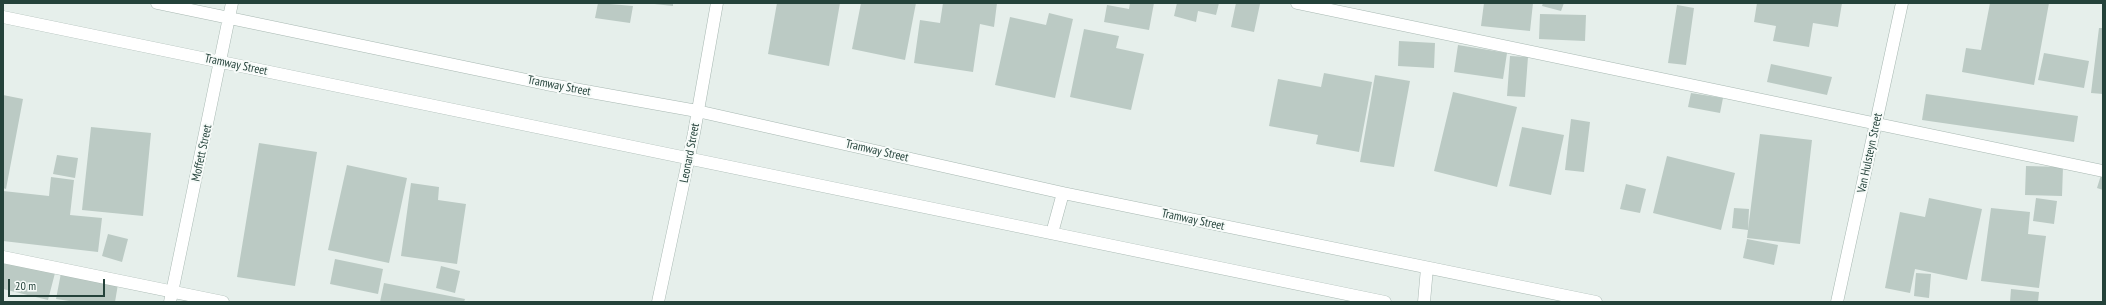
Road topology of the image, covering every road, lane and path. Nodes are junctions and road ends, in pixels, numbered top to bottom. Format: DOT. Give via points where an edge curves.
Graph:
graph roads {
  1 [pos="157,3"];
  2 [pos="232,3"];
  3 [pos="717,3"];
  4 [pos="1297,3"];
  5 [pos="1902,3"];
  6 [pos="3,17"];
  7 [pos="230,18"];
  8 [pos="221,62"];
  9 [pos="697,111"];
  10 [pos="1876,124"];
  11 [pos="689,158"];
  12 [pos="2103,172"];
  13 [pos="1063,193"];
  14 [pos="1052,233"];
  15 [pos="3,257"];
  16 [pos="1427,268"];
  17 [pos="172,297"];
  18 [pos="223,302"];
  19 [pos="658,302"];
  20 [pos="1385,302"];
  21 [pos="1424,302"];
  22 [pos="1596,302"];
  23 [pos="1837,302"];
  1 -- 7 [label="street, Tramway Street"];
  2 -- 7 [label="street, Moffett Street"];
  3 -- 9 [label="street, Leonard Street"];
  4 -- 10 [label="street"];
  5 -- 10 [label="street, Van Hulsteyn Street"];
  6 -- 8 [label="street, Tramway Street"];
  7 -- 8 [label="street, Moffett Street"];
  7 -- 9 [label="street, Tramway Street" via="546,84"];
  8 -- 11 [label="street, Tramway Street"];
  8 -- 17 [label="street, Moffett Street"];
  9 -- 11 [label="street, Leonard Street"];
  9 -- 13 [label="street, Tramway Street"];
  10 -- 12 [label="street"];
  10 -- 23 [label="street, Van Hulsteyn Street"];
  11 -- 14 [label="street, Tramway Street"];
  11 -- 19 [label="street, Leonard Street"];
  13 -- 14 [label="street"];
  13 -- 16 [label="street, Tramway Street"];
  14 -- 20 [label="street, Tramway Street"];
  15 -- 17 [label="street"];
  16 -- 21 [label="street"];
  16 -- 22 [label="street, Tramway Street"];
  17 -- 18 [label="street"];
}
